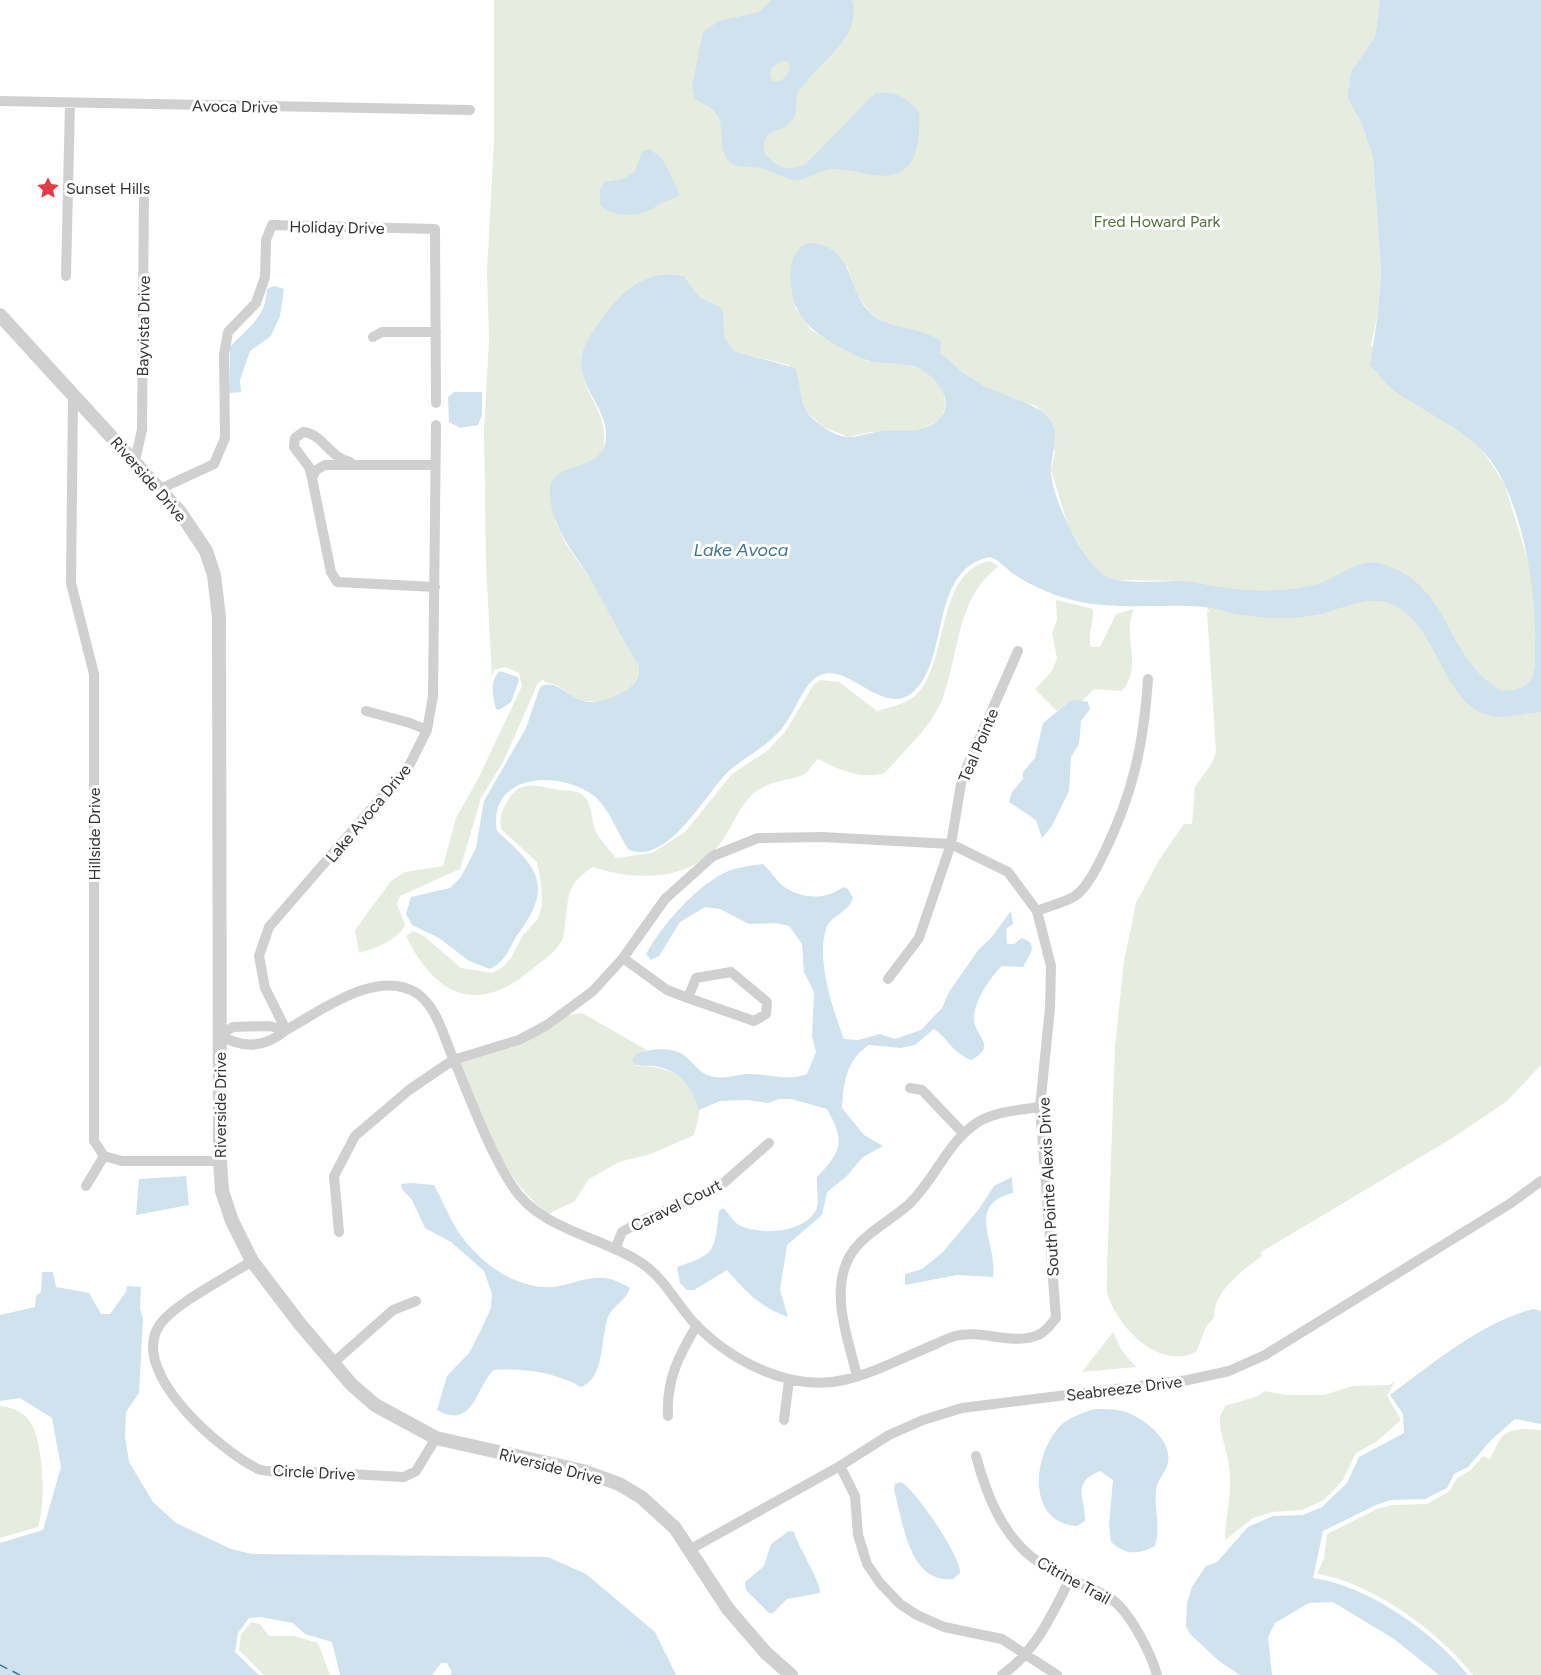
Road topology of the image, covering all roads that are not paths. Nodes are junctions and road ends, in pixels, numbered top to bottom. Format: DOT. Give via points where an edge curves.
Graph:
graph roads {
  1 [pos="0,102"];
  2 [pos="70,104"];
  3 [pos="470,110"];
  4 [pos="144,193"];
  5 [pos="66,276"];
  6 [pos="0,315"];
  7 [pos="436,332"];
  8 [pos="373,337"];
  9 [pos="73,396"];
  10 [pos="436,403"];
  11 [pos="436,425"];
  12 [pos="135,459"];
  13 [pos="363,464"];
  14 [pos="435,465"];
  15 [pos="312,478"];
  16 [pos="160,489"];
  17 [pos="435,587"];
  18 [pos="1018,651"];
  19 [pos="1148,679"];
  20 [pos="366,711"];
  21 [pos="427,730"];
  22 [pos="951,844"];
  23 [pos="1036,911"];
  24 [pos="623,958"];
  25 [pos="888,979"];
  26 [pos="688,998"];
  27 [pos="286,1030"];
  28 [pos="220,1035"];
  29 [pos="453,1060"];
  30 [pos="910,1088"];
  31 [pos="1040,1107"];
  32 [pos="963,1133"];
  33 [pos="769,1143"];
  34 [pos="104,1156"];
  35 [pos="220,1161"];
  36 [pos="1541,1181"];
  37 [pos="86,1186"];
  38 [pos="339,1232"];
  39 [pos="616,1247"];
  40 [pos="252,1261"];
  41 [pos="416,1301"];
  42 [pos="697,1325"];
  43 [pos="333,1363"];
  44 [pos="857,1376"];
  45 [pos="789,1380"];
  46 [pos="668,1416"];
  47 [pos="784,1420"];
  48 [pos="435,1438"];
  49 [pos="976,1456"];
  50 [pos="840,1466"];
  51 [pos="689,1550"];
  52 [pos="1070,1581"];
  53 [pos="1027,1654"];
  54 [pos="791,1675"];
  55 [pos="1002,1675"];
  56 [pos="1057,1675"];
  57 [pos="1157,1675"];
  1 -- 2 [label="street, Avoca Drive"];
  2 -- 3 [label="street, Avoca Drive"];
  2 -- 5 [label="street"];
  4 -- 12 [label="street, Bayvista Drive" via="142,430"];
  6 -- 9 [label="street, Riverside Drive"];
  7 -- 8 [label="street" via="382,332"];
  7 -- 10 [label="street, Holiday Drive"];
  7 -- 16 [label="street, Holiday Drive" via="435,229 272,225 266,240 266,277 256,303 228,332 224,355 225,438 214,464"];
  9 -- 12 [label="street, Riverside Drive"];
  9 -- 34 [label="street, Hillside Drive" via="71,583 93,674 94,1141"];
  11 -- 14 [label="street"];
  12 -- 16 [label="street, Riverside Drive"];
  13 -- 14 [label="street"];
  13 -- 15 [label="street" via="325,465"];
  13 -- 15 [label="street" via="338,458 314,435 303,432 295,438 294,447"];
  14 -- 17 [label="street, Lake Avoca Drive"];
  15 -- 17 [label="street" via="331,572 337,582"];
  16 -- 28 [label="street, Riverside Drive" via="206,551 218,595"];
  17 -- 21 [label="street, Lake Avoca Drive" via="433,696"];
  18 -- 22 [label="street, Teal Pointe" via="962,778"];
  19 -- 23 [label="street" via="1141,747 1124,812 1097,868 1076,896"];
  20 -- 21 [label="street"];
  21 -- 27 [label="street, Lake Avoca Drive" via="410,764 269,927 259,956 265,988"];
  22 -- 23 [label="street, South Pointe Alexis Drive" via="1008,872"];
  22 -- 24 [label="street, South Pointe Alexis Drive" via="758,838 713,856 665,899"];
  22 -- 25 [label="street, Teal Pointe" via="919,938"];
  23 -- 31 [label="street, South Pointe Alexis Drive" via="1051,966"];
  24 -- 26 [label="street" via="667,990"];
  24 -- 29 [label="street, South Pointe Alexis Drive" via="592,991 547,1025 519,1040"];
  26 -- 26 [label="street" via="754,1021 761,1019 768,1008 767,1002 731,972 696,978"];
  27 -- 28 [label="street" via="233,1027"];
  27 -- 28 [label="street, South Pointe Alexis Drive" via="272,1042 236,1044"];
  27 -- 29 [label="street, South Pointe Alexis Drive" via="350,994 369,988 401,987 430,1005"];
  28 -- 35 [label="street, Riverside Drive"];
  29 -- 38 [label="street" via="409,1090 355,1136 334,1176"];
  29 -- 39 [label="street, South Pointe Alexis Drive" via="511,1185 526,1204 553,1223"];
  30 -- 32 [label="street" via="922,1090"];
  31 -- 32 [label="street" via="996,1114"];
  31 -- 44 [label="street, South Pointe Alexis Drive" via="1056,1318 1038,1335 956,1336"];
  32 -- 44 [label="street" via="926,1187 861,1243 845,1265 843,1315"];
  33 -- 39 [label="street, Caravel Court" via="719,1187 622,1232"];
  34 -- 35 [label="street" via="122,1161"];
  34 -- 37 [label="street"];
  35 -- 40 [label="street, Riverside Drive" via="222,1191"];
  36 -- 50 [label="street, Seabreeze Drive" via="1265,1355 1229,1371 1188,1380 962,1408 889,1435"];
  39 -- 42 [label="street, South Pointe Alexis Drive" via="644,1264"];
  40 -- 43 [label="street, Riverside Drive"];
  40 -- 48 [label="street, Circle Drive" via="168,1315 155,1335 153,1353 160,1372 180,1406 201,1428 259,1470 404,1477 416,1471"];
  41 -- 43 [label="street" via="393,1310"];
  42 -- 45 [label="street, South Pointe Alexis Drive" via="741,1359"];
  42 -- 46 [label="street" via="674,1364 667,1396"];
  43 -- 48 [label="street, Riverside Drive" via="375,1405"];
  44 -- 45 [label="street, South Pointe Alexis Drive" via="822,1382"];
  45 -- 47 [label="street"];
  48 -- 51 [label="street, Riverside Drive" via="619,1484 658,1511"];
  49 -- 52 [label="street, Citrine Trail" via="986,1494 1012,1537 1032,1557"];
  50 -- 51 [label="street, Seabreeze Drive"];
  50 -- 53 [label="street" via="852,1485 858,1535 867,1564 900,1604 944,1627 990,1635"];
  51 -- 54 [label="street, Riverside Drive" via="728,1609"];
  52 -- 53 [label="street"];
  52 -- 57 [label="street, Citrine Trail" via="1112,1599 1124,1610"];
  53 -- 55 [label="street"];
  53 -- 56 [label="street"];
}
